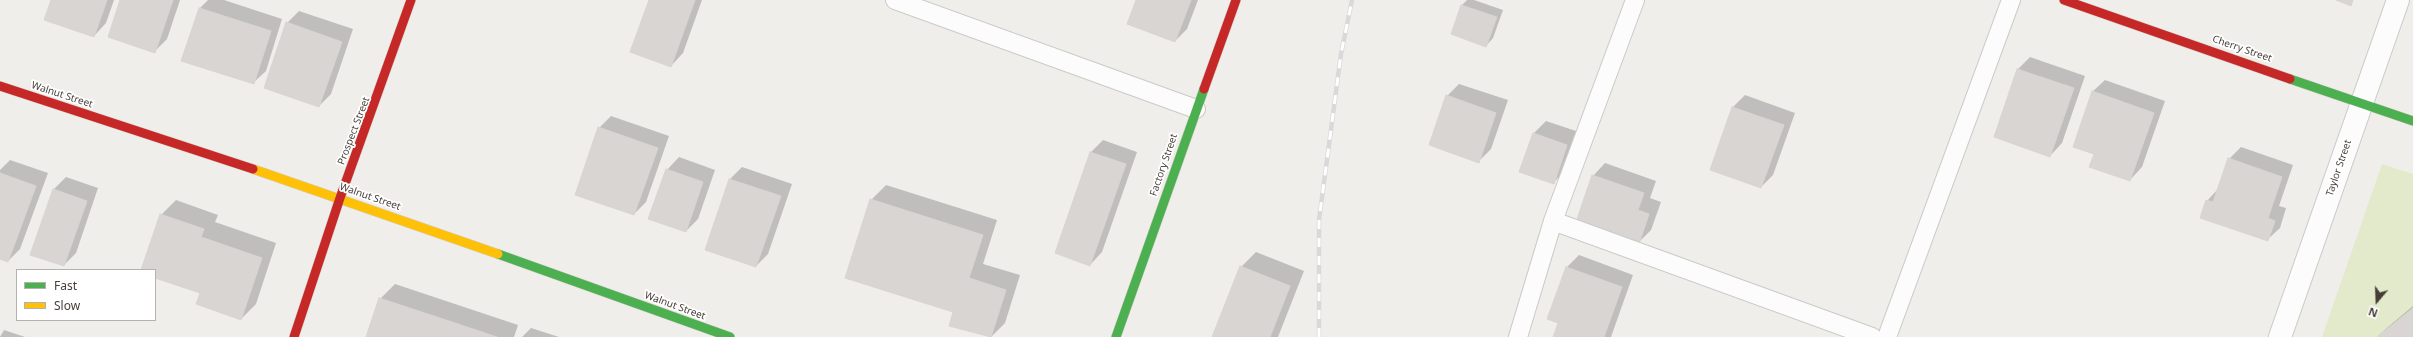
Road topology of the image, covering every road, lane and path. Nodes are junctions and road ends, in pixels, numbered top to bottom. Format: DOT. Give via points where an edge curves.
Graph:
graph roads {
  1 [pos="411,0"];
  2 [pos="896,0"];
  3 [pos="1236,0"];
  4 [pos="1635,0"];
  5 [pos="2011,0"];
  6 [pos="2064,0"];
  7 [pos="2398,0"];
  8 [pos="0,86"];
  9 [pos="2362,102"];
  10 [pos="1196,109"];
  11 [pos="2413,121"];
  12 [pos="340,198"];
  13 [pos="1553,221"];
  14 [pos="1850,333"];
  15 [pos="294,337"];
  16 [pos="730,337"];
  17 [pos="1116,337"];
  18 [pos="1518,337"];
  19 [pos="1872,337"];
  20 [pos="1887,337"];
  21 [pos="2280,337"];
  1 -- 12 [label="street, Prospect Street"];
  2 -- 10 [label="lane"];
  3 -- 10 [label="street, Factory Street"];
  4 -- 13 [label="lane"];
  5 -- 20 [label="lane"];
  6 -- 9 [label="street, Cherry Street"];
  7 -- 9 [label="street, Taylor Street"];
  8 -- 12 [label="street, Walnut Street"];
  9 -- 11 [label="street, Cherry Street"];
  9 -- 21 [label="street, Taylor Street"];
  10 -- 17 [label="street, Factory Street"];
  12 -- 15 [label="street, Prospect Street"];
  12 -- 16 [label="street, Walnut Street"];
  13 -- 14 [label="lane"];
  13 -- 18 [label="lane"];
  14 -- 19 [label="lane"];
}
